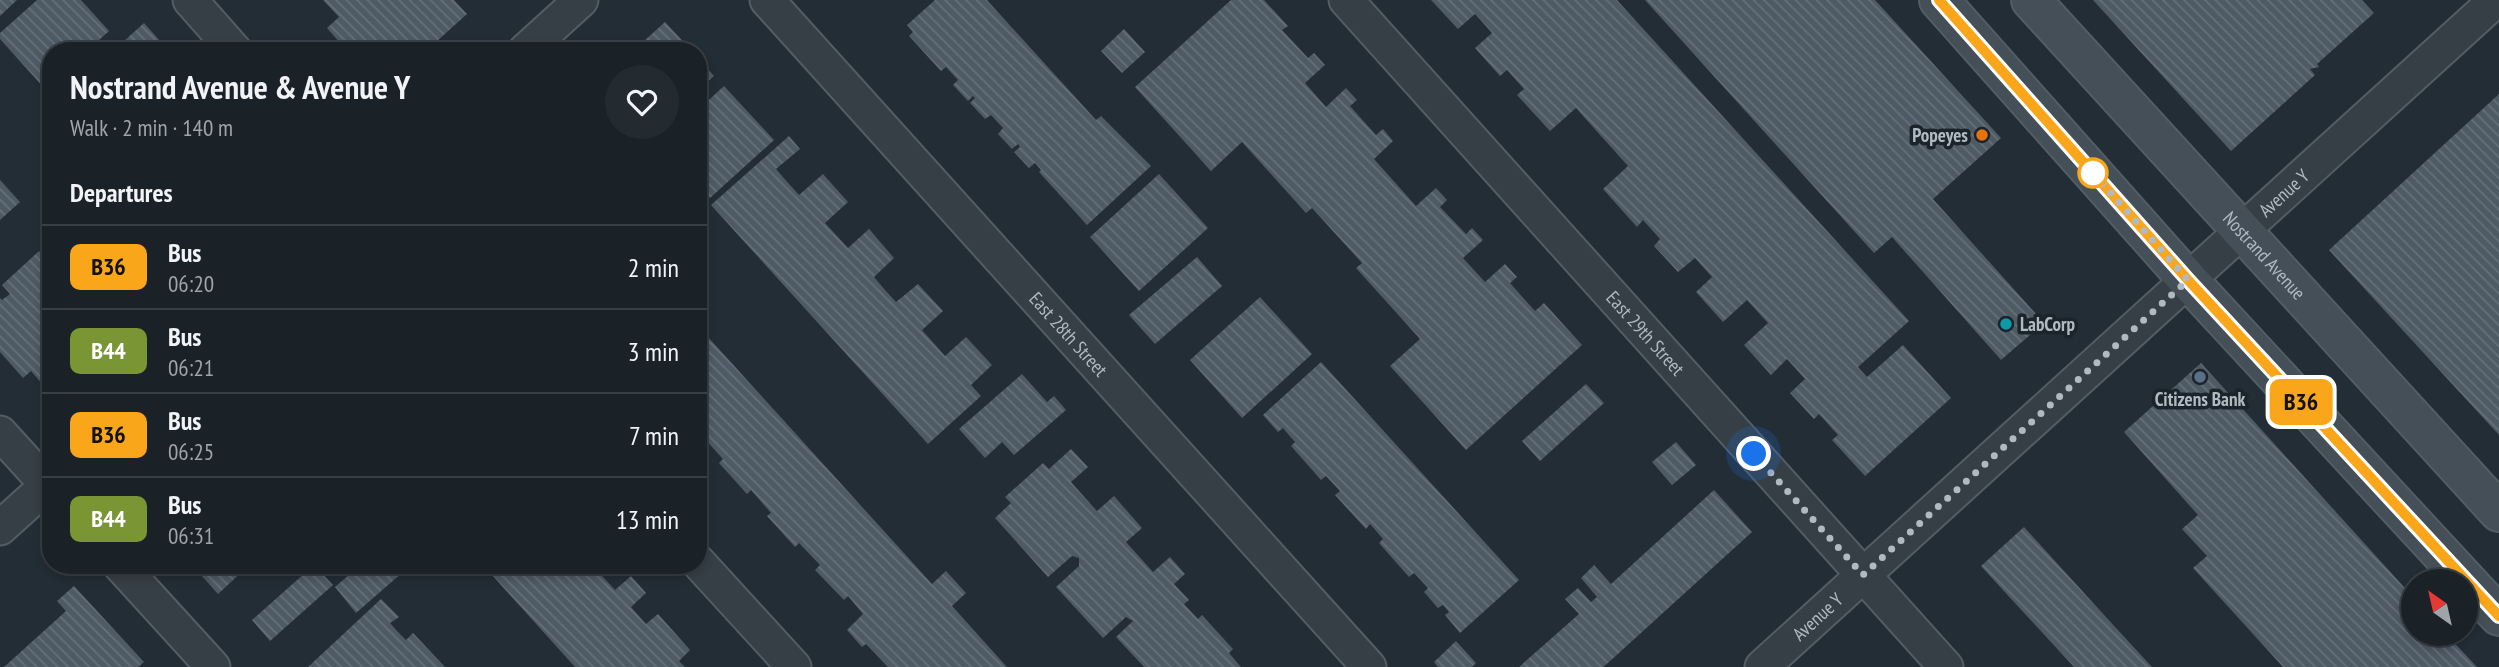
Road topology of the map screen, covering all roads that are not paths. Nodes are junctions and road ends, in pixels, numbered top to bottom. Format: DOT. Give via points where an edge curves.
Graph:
graph roads {
  1 [pos="190,0"];
  2 [pos="581,0"];
  3 [pos="767,0"];
  4 [pos="1346,0"];
  5 [pos="1940,0"];
  6 [pos="2031,0"];
  7 [pos="2496,0"];
  8 [pos="227,42"];
  9 [pos="535,42"];
  10 [pos="2241,231"];
  11 [pos="2188,280"];
  12 [pos="0,433"];
  13 [pos="42,478"];
  14 [pos="42,491"];
  15 [pos="2499,512"];
  16 [pos="0,528"];
  17 [pos="707,572"];
  18 [pos="128,574"];
  19 [pos="1863,575"];
  20 [pos="2499,616"];
  21 [pos="213,667"];
  22 [pos="794,667"];
  23 [pos="1369,667"];
  24 [pos="1762,667"];
  25 [pos="1946,667"];
  1 -- 8 [label="street"];
  2 -- 9 [label="street"];
  3 -- 23 [label="street, East 28th Street"];
  4 -- 19 [label="street, East 29th Street"];
  5 -- 11 [label="main road"];
  6 -- 10 [label="main road, Nostrand Avenue"];
  7 -- 10 [label="street, Avenue Y"];
  10 -- 11 [label="street, Avenue Y"];
  10 -- 15 [label="main road, Nostrand Avenue"];
  11 -- 19 [label="street, Avenue Y"];
  11 -- 20 [label="main road"];
  12 -- 13 [label="street"];
  14 -- 16 [label="street"];
  17 -- 22 [label="street"];
  18 -- 21 [label="street"];
  19 -- 24 [label="street, Avenue Y"];
  19 -- 25 [label="street, East 29th Street"];
}
